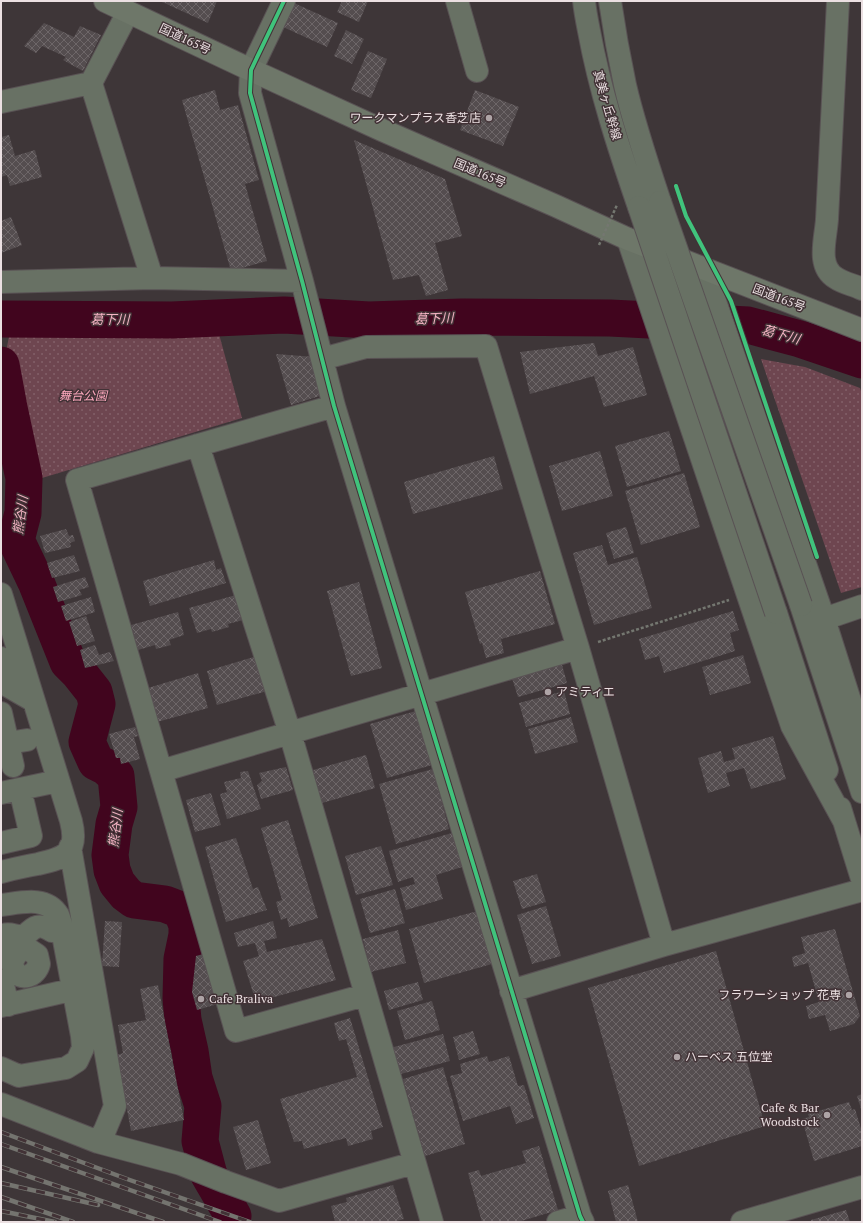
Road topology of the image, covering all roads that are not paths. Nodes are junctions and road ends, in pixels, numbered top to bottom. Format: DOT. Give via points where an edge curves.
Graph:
graph roads {
  1 [pos="105,1"];
  2 [pos="284,1"];
  3 [pos="457,1"];
  4 [pos="584,1"];
  5 [pos="610,1"];
  6 [pos="838,1"];
  7 [pos="128,12"];
  8 [pos="251,70"];
  9 [pos="476,71"];
  10 [pos="91,83"];
  11 [pos="1,102"];
  12 [pos="628,239"];
  13 [pos="152,278"];
  14 [pos="708,279"];
  15 [pos="1,282"];
  16 [pos="304,289"];
  17 [pos="862,289"];
  18 [pos="862,330"];
  19 [pos="322,359"];
  20 [pos="334,406"];
  21 [pos="198,445"];
  22 [pos="3,606"];
  23 [pos="862,606"];
  24 [pos="824,619"];
  25 [pos="578,648"];
  26 [pos="1,658"];
  27 [pos="24,669"];
  28 [pos="1,680"];
  29 [pos="422,694"];
  30 [pos="34,701"];
  31 [pos="1,708"];
  32 [pos="1,713"];
  33 [pos="290,733"];
  34 [pos="13,766"];
  35 [pos="862,769"];
  36 [pos="161,771"];
  37 [pos="58,781"];
  38 [pos="862,792"];
  39 [pos="6,793"];
  40 [pos="844,822"];
  41 [pos="1,844"];
  42 [pos="70,847"];
  43 [pos="1,872"];
  44 [pos="862,879"];
  45 [pos="862,890"];
  46 [pos="1,905"];
  47 [pos="62,929"];
  48 [pos="1,936"];
  49 [pos="664,945"];
  50 [pos="66,954"];
  51 [pos="6,969"];
  52 [pos="84,987"];
  53 [pos="511,991"];
  54 [pos="365,995"];
  55 [pos="4,1005"];
  56 [pos="1,1068"];
  57 [pos="1,1088"];
  58 [pos="1,1104"];
  59 [pos="102,1136"];
  60 [pos="414,1163"];
  61 [pos="862,1187"];
  62 [pos="771,1218"];
  63 [pos="582,1219"];
  64 [pos="432,1222"];
  65 [pos="558,1222"];
  66 [pos="742,1222"];
  1 -- 7 [label="highway, 国道165号"];
  2 -- 8 [label="street"];
  3 -- 9 [label="street"];
  4 -- 40 [label="street, 真美ヶ丘幹線, bridge" via="592,51 616,140 628,205 776,614"];
  5 -- 38 [label="street, 真美ヶ丘幹線, bridge" via="625,85 639,137 801,605"];
  6 -- 17 [label="street" via="827,219 823,251 829,273 836,279"];
  7 -- 8 [label="highway, 国道165号"];
  7 -- 10 [label="street"];
  8 -- 12 [label="highway, 国道165号"];
  8 -- 16 [label="street" via="250,93"];
  10 -- 11 [label="street"];
  10 -- 13 [label="street"];
  12 -- 14 [label="highway, 国道165号"];
  12 -- 40 [label="street" via="792,726"];
  13 -- 15 [label="street"];
  13 -- 16 [label="street"];
  14 -- 18 [label="highway, 国道165号"];
  14 -- 24 [label="street"];
  16 -- 19 [label="street"];
  19 -- 20 [label="street"];
  19 -- 25 [label="street" via="366,347 486,346"];
  20 -- 21 [label="street"];
  20 -- 29 [label="street"];
  21 -- 33 [label="street"];
  21 -- 36 [label="street" via="77,480"];
  22 -- 27 [label="street"];
  23 -- 24 [label="street"];
  24 -- 35 [label="street" via="852,708"];
  25 -- 29 [label="street"];
  25 -- 49 [label="street"];
  26 -- 27 [label="street" via="11,665"];
  27 -- 30 [label="street"];
  28 -- 30 [label="street"];
  29 -- 33 [label="street"];
  29 -- 53 [label="street"];
  30 -- 31 [label="street"];
  30 -- 37 [label="street"];
  32 -- 34 [label="street" via="17,742"];
  33 -- 36 [label="street"];
  33 -- 54 [label="street"];
  36 -- 54 [label="street" via="236,1031"];
  37 -- 39 [label="street"];
  37 -- 42 [label="street" via="73,830 74,838"];
  39 -- 41 [label="street" via="31,836"];
  40 -- 44 [label="street"];
  42 -- 43 [label="street" via="61,858"];
  42 -- 52 [label="street"];
  45 -- 49 [label="street"];
  46 -- 47 [label="street" via="37,902 48,905 57,914"];
  47 -- 48 [label="street" via="52,931 39,926 25,936"];
  47 -- 50 [label="street"];
  49 -- 53 [label="street"];
  50 -- 51 [label="street" via="39,960 32,975 24,976"];
  50 -- 52 [label="street"];
  51 -- 55 [label="street"];
  52 -- 55 [label="street"];
  52 -- 56 [label="street" via="83,1048 77,1061 66,1068 19,1076"];
  52 -- 59 [label="street" via="115,1106"];
  53 -- 63 [label="street"];
  54 -- 60 [label="street"];
  57 -- 59 [label="street"];
  58 -- 59 [label="street"];
  59 -- 60 [label="street" via="279,1201"];
  60 -- 64 [label="street"];
  61 -- 62 [label="street"];
  62 -- 66 [label="street"];
  63 -- 65 [label="street"];
}
